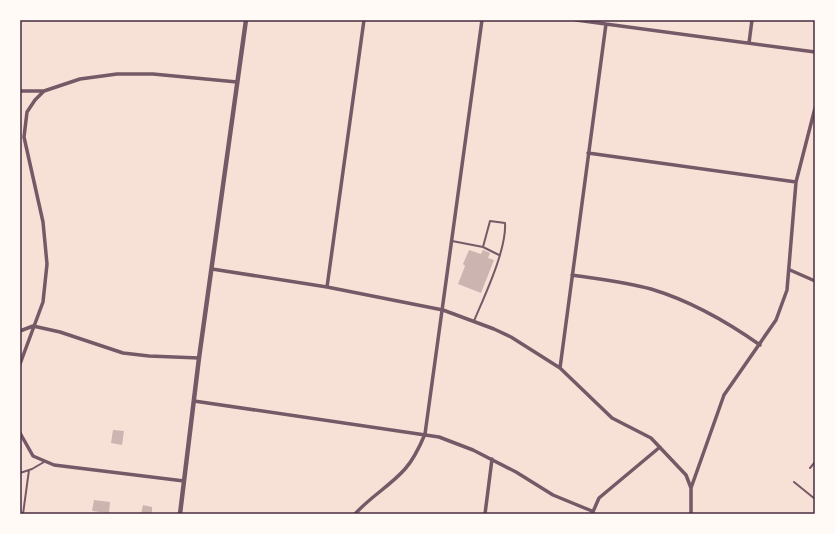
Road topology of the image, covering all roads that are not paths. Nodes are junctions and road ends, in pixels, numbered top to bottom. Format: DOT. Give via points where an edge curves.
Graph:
graph roads {
  1 [pos="246,20"];
  2 [pos="364,20"];
  3 [pos="482,20"];
  4 [pos="576,20"];
  5 [pos="752,20"];
  6 [pos="606,24"];
  7 [pos="749,43"];
  8 [pos="815,52"];
  9 [pos="237,82"];
  10 [pos="20,91"];
  11 [pos="44,91"];
  12 [pos="815,108"];
  13 [pos="20,135"];
  14 [pos="24,137"];
  15 [pos="588,153"];
  16 [pos="796,182"];
  17 [pos="452,241"];
  18 [pos="483,247"];
  19 [pos="499,255"];
  20 [pos="212,269"];
  21 [pos="790,270"];
  22 [pos="572,275"];
  23 [pos="815,281"];
  24 [pos="328,287"];
  25 [pos="443,310"];
  26 [pos="474,321"];
  27 [pos="33,326"];
  28 [pos="20,331"];
  29 [pos="760,345"];
  30 [pos="199,358"];
  31 [pos="20,364"];
  32 [pos="560,368"];
  33 [pos="194,401"];
  34 [pos="20,433"];
  35 [pos="425,434"];
  36 [pos="660,447"];
  37 [pos="492,459"];
  38 [pos="45,461"];
  39 [pos="815,462"];
  40 [pos="810,468"];
  41 [pos="29,470"];
  42 [pos="20,473"];
  43 [pos="184,481"];
  44 [pos="794,482"];
  45 [pos="691,488"];
  46 [pos="815,499"];
  47 [pos="592,512"];
  48 [pos="23,514"];
  49 [pos="180,514"];
  50 [pos="355,514"];
  51 [pos="485,514"];
  52 [pos="691,514"];
  1 -- 9 [label="street"];
  2 -- 24 [label="street"];
  3 -- 17 [label="street"];
  4 -- 6 [label="street"];
  5 -- 7 [label="street"];
  6 -- 7 [label="street"];
  6 -- 15 [label="street"];
  7 -- 8 [label="street"];
  9 -- 11 [label="street" via="153,74 117,74 80,79"];
  9 -- 20 [label="street"];
  10 -- 11 [label="street"];
  11 -- 14 [label="street" via="27,112"];
  12 -- 16 [label="street"];
  13 -- 14 [label="street"];
  14 -- 27 [label="street" via="47,246 43,302"];
  15 -- 16 [label="street"];
  15 -- 22 [label="street"];
  16 -- 21 [label="street"];
  17 -- 18 [label="lane"];
  17 -- 25 [label="street"];
  18 -- 19 [label="lane"];
  18 -- 19 [label="lane" via="490,221 505,223"];
  19 -- 26 [label="lane"];
  20 -- 24 [label="street"];
  20 -- 30 [label="street"];
  21 -- 23 [label="street"];
  21 -- 29 [label="street" via="787,290 776,320"];
  22 -- 29 [label="street" via="631,285 672,296 715,315"];
  22 -- 32 [label="street"];
  24 -- 25 [label="street"];
  25 -- 26 [label="street"];
  25 -- 35 [label="street"];
  26 -- 32 [label="street" via="511,337"];
  27 -- 28 [label="street"];
  27 -- 30 [label="street" via="60,332 123,353"];
  27 -- 31 [label="street"];
  29 -- 45 [label="street" via="724,395"];
  30 -- 33 [label="street"];
  32 -- 36 [label="street" via="612,418 643,433"];
  33 -- 35 [label="street"];
  33 -- 43 [label="street"];
  34 -- 38 [label="street" via="33,456"];
  35 -- 37 [label="street" via="455,443"];
  35 -- 50 [label="street" via="406,469"];
  36 -- 45 [label="street" via="686,475"];
  36 -- 47 [label="street" via="604,493"];
  37 -- 47 [label="street" via="553,495"];
  37 -- 51 [label="street"];
  38 -- 41 [label="lane"];
  38 -- 43 [label="street" via="54,465"];
  39 -- 40 [label="lane"];
  41 -- 42 [label="lane"];
  41 -- 48 [label="lane"];
  43 -- 49 [label="street"];
  44 -- 46 [label="lane"];
  45 -- 52 [label="street"];
}
